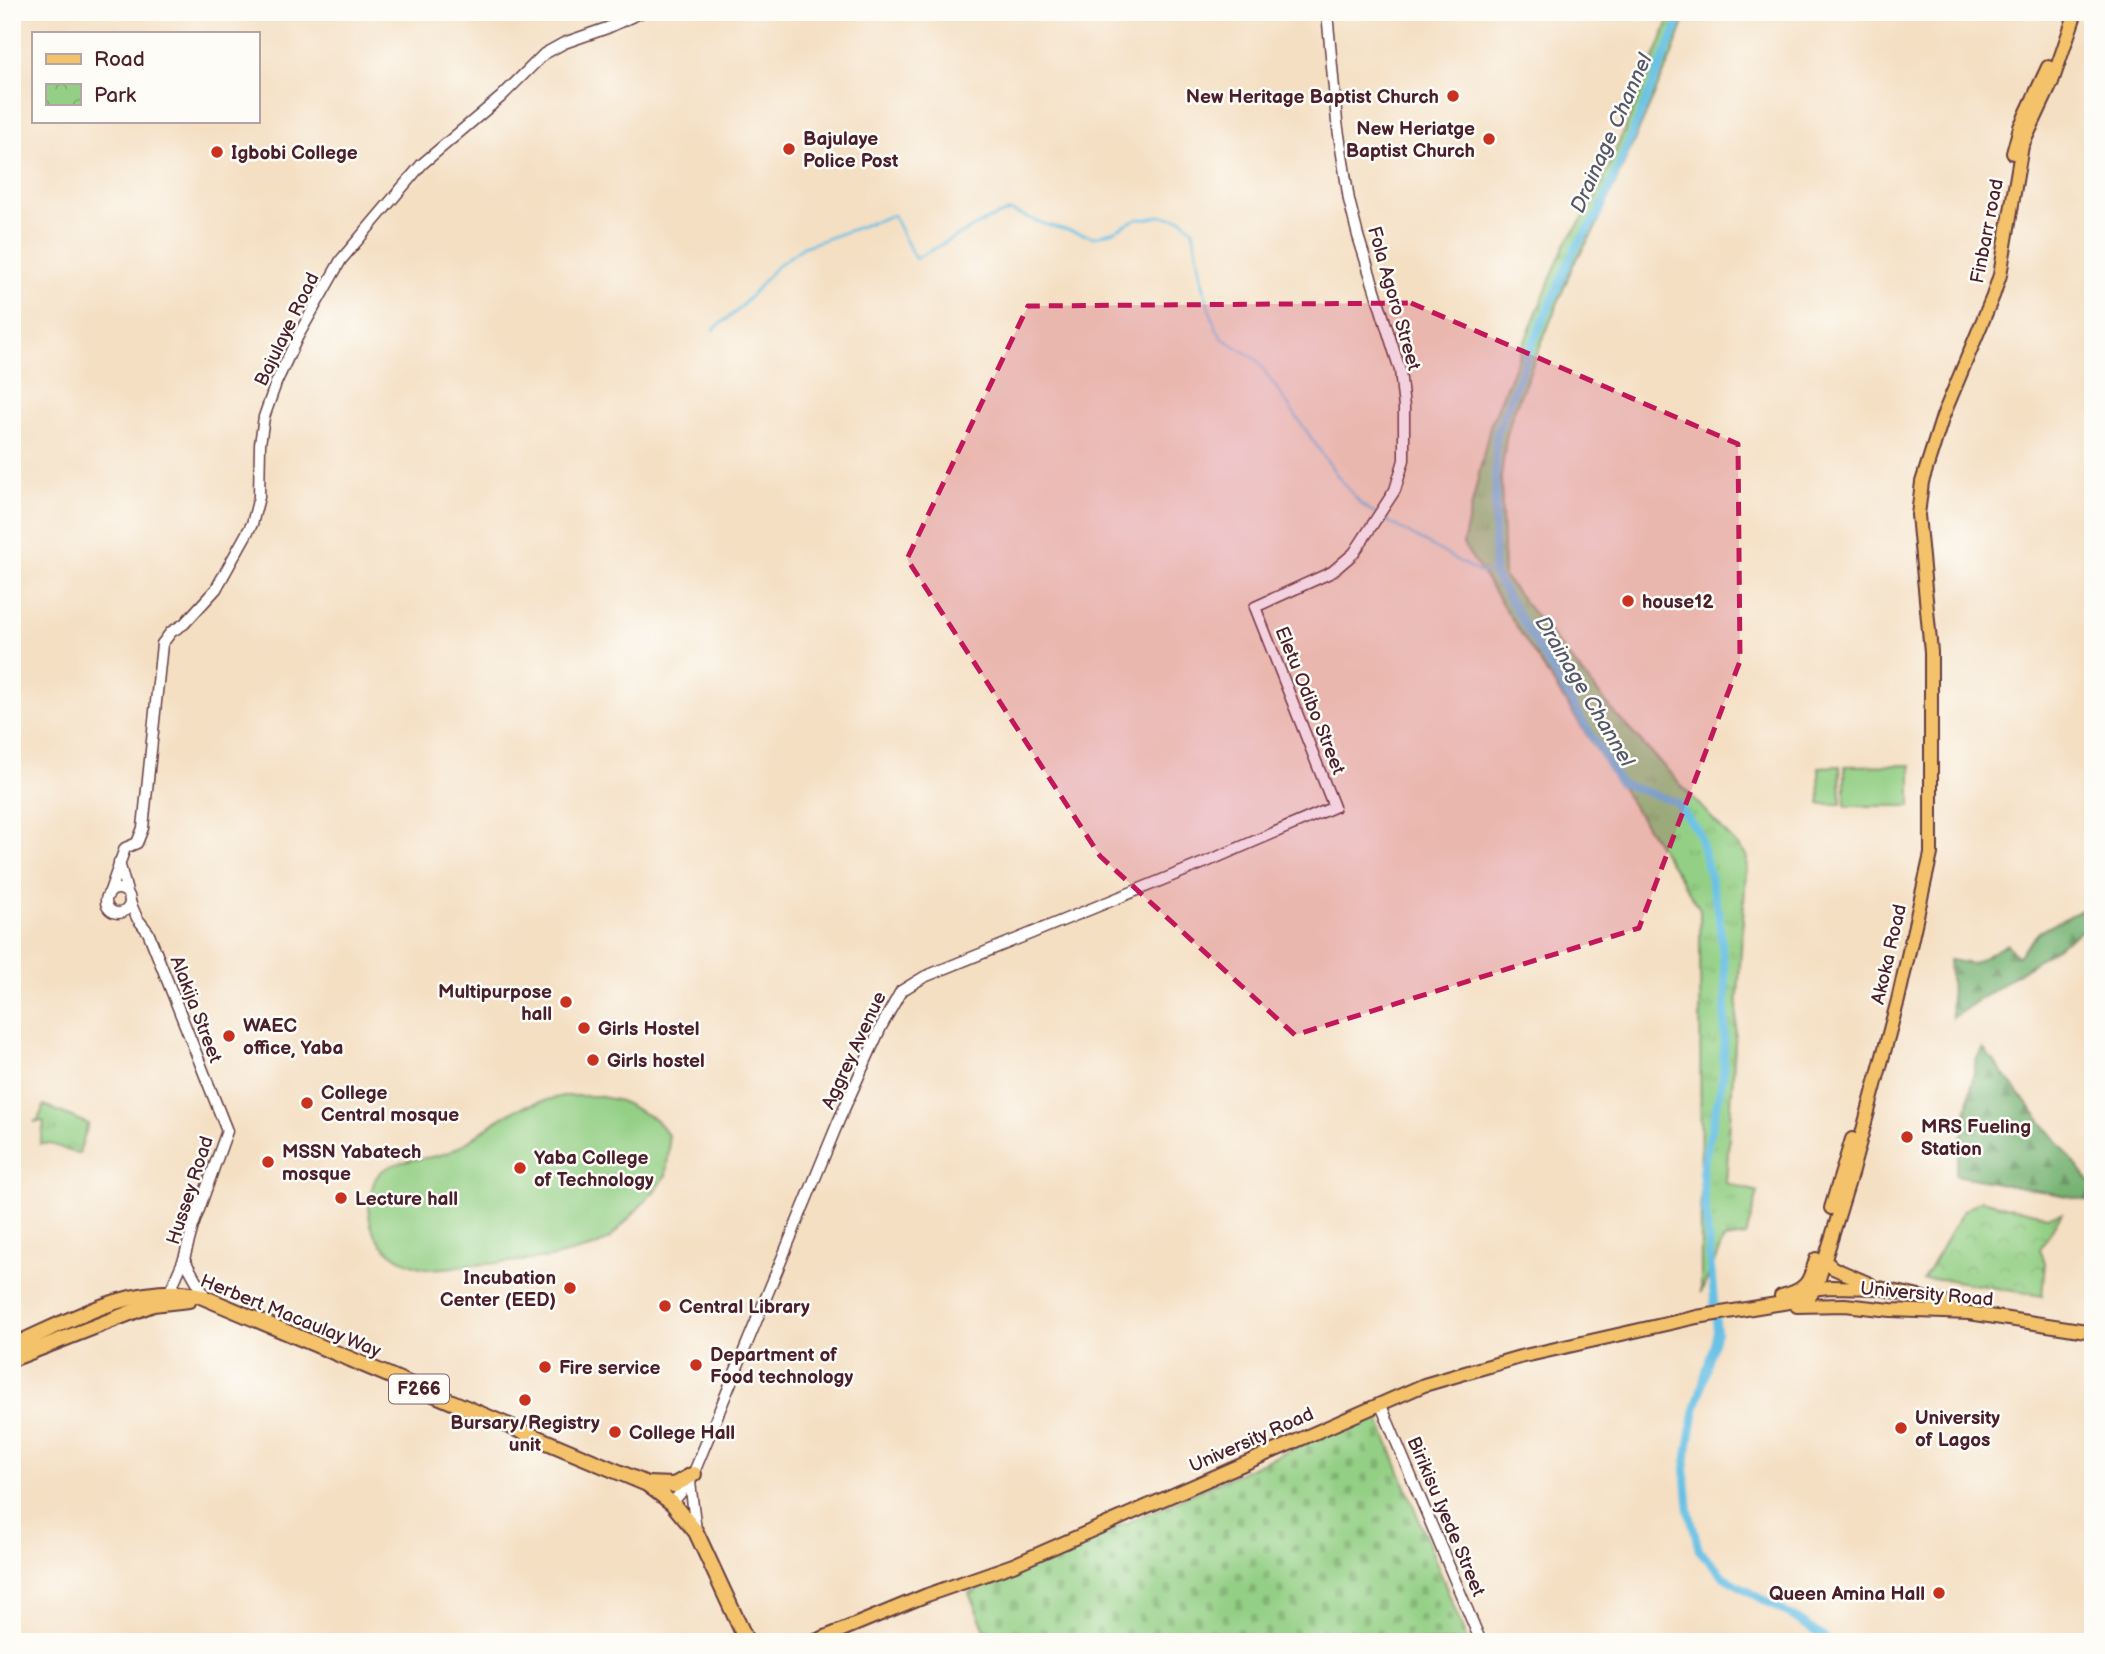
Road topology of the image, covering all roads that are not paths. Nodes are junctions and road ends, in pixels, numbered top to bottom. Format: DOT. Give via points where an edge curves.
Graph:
graph roads {
  1 [pos="642,12"];
  2 [pos="1327,12"];
  3 [pos="2067,12"];
  4 [pos="2076,12"];
  5 [pos="1915,496"];
  6 [pos="1255,607"];
  7 [pos="1334,807"];
  8 [pos="1928,853"];
  9 [pos="119,862"];
  10 [pos="109,894"];
  11 [pos="128,897"];
  12 [pos="118,913"];
  13 [pos="148,932"];
  14 [pos="227,1132"];
  15 [pos="184,1259"];
  16 [pos="1825,1260"];
  17 [pos="1811,1274"];
  18 [pos="1815,1288"];
  19 [pos="1880,1288"];
  20 [pos="170,1291"];
  21 [pos="1793,1293"];
  22 [pos="1898,1293"];
  23 [pos="206,1298"];
  24 [pos="1845,1305"];
  25 [pos="1758,1308"];
  26 [pos="1891,1310"];
  27 [pos="1717,1314"];
  28 [pos="2093,1324"];
  29 [pos="2093,1332"];
  30 [pos="12,1346"];
  31 [pos="12,1359"];
  32 [pos="1380,1403"];
  33 [pos="692,1478"];
  34 [pos="647,1484"];
  35 [pos="672,1503"];
  36 [pos="696,1532"];
  37 [pos="739,1642"];
  38 [pos="747,1642"];
  39 [pos="813,1642"];
  40 [pos="1481,1642"];
  1 -- 9 [label="street, Bajulaye Road" via="544,54 422,164 341,260 298,336 264,417 259,497 252,524 216,589 162,644 144,828"];
  2 -- 6 [label="street, Fola Agoro Street" via="1349,200 1400,370 1404,460 1395,490 1354,553 1332,572"];
  3 -- 5 [label="main road, Finbarr road" via="2044,78 2020,127 1989,282 1935,413"];
  4 -- 5 [label="main road, Finbarr road" via="2052,82 2022,145 2000,275"];
  5 -- 8 [label="main road, Akoka Road" via="1931,652"];
  6 -- 7 [label="street, Eletu Odibo Street"];
  7 -- 33 [label="street, Aggrey Avenue" via="924,977 901,991 839,1121"];
  8 -- 16 [label="main road, Akoka Road" via="1898,1000"];
  8 -- 17 [label="main road" via="1868,1084"];
  9 -- 10 [label="street, Bajulaye Road"];
  9 -- 11 [label="street, Alakija Street"];
  10 -- 11 [label="street" via="121,889"];
  10 -- 12 [label="street" via="107,904"];
  11 -- 12 [label="street" via="128,908"];
  11 -- 13 [label="street, Alakija Street"];
  12 -- 13 [label="street"];
  13 -- 14 [label="street, Alakija Street"];
  14 -- 15 [label="street, Hussey Road"];
  15 -- 20 [label="street, Hussey Road"];
  15 -- 23 [label="street"];
  16 -- 18 [label="main road, Akoka Road"];
  16 -- 19 [label="main road"];
  17 -- 18 [label="main road"];
  17 -- 21 [label="main road" via="1807,1285"];
  18 -- 19 [label="main road, University Road"];
  18 -- 21 [label="main road, University Road"];
  18 -- 24 [label="main road" via="1826,1299"];
  18 -- 25 [label="main road" via="1807,1297"];
  19 -- 22 [label="main road, University Road"];
  20 -- 23 [label="highway, Herbert Macaulay Way / F266"];
  20 -- 30 [label="highway, Herbert Macaulay Way / F266" via="121,1301"];
  21 -- 27 [label="main road, University Road"];
  22 -- 26 [label="main road" via="1889,1294 1886,1300"];
  22 -- 28 [label="main road, University Road"];
  23 -- 34 [label="highway, Herbert Macaulay Way / F266"];
  24 -- 25 [label="main road, University Road"];
  24 -- 26 [label="main road, University Road"];
  25 -- 27 [label="main road"];
  26 -- 29 [label="main road, University Road" via="1969,1313"];
  27 -- 32 [label="main road, University Road" via="1499,1362"];
  31 -- 37 [label="highway, Herbert Macaulay Way / F266" via="152,1304 176,1300 204,1303 579,1461 653,1499 682,1525 694,1544"];
  32 -- 39 [label="main road, University Road" via="1013,1565"];
  32 -- 40 [label="street, Birikisu Iyede Street"];
  33 -- 34 [label="highway" via="674,1485"];
  33 -- 35 [label="street"];
  33 -- 36 [label="street"];
  34 -- 35 [label="highway, Herbert Macaulay Way / F266"];
  35 -- 36 [label="highway, Herbert Macaulay Way / F266"];
  36 -- 38 [label="highway, Herbert Macaulay Way / F266"];
}
